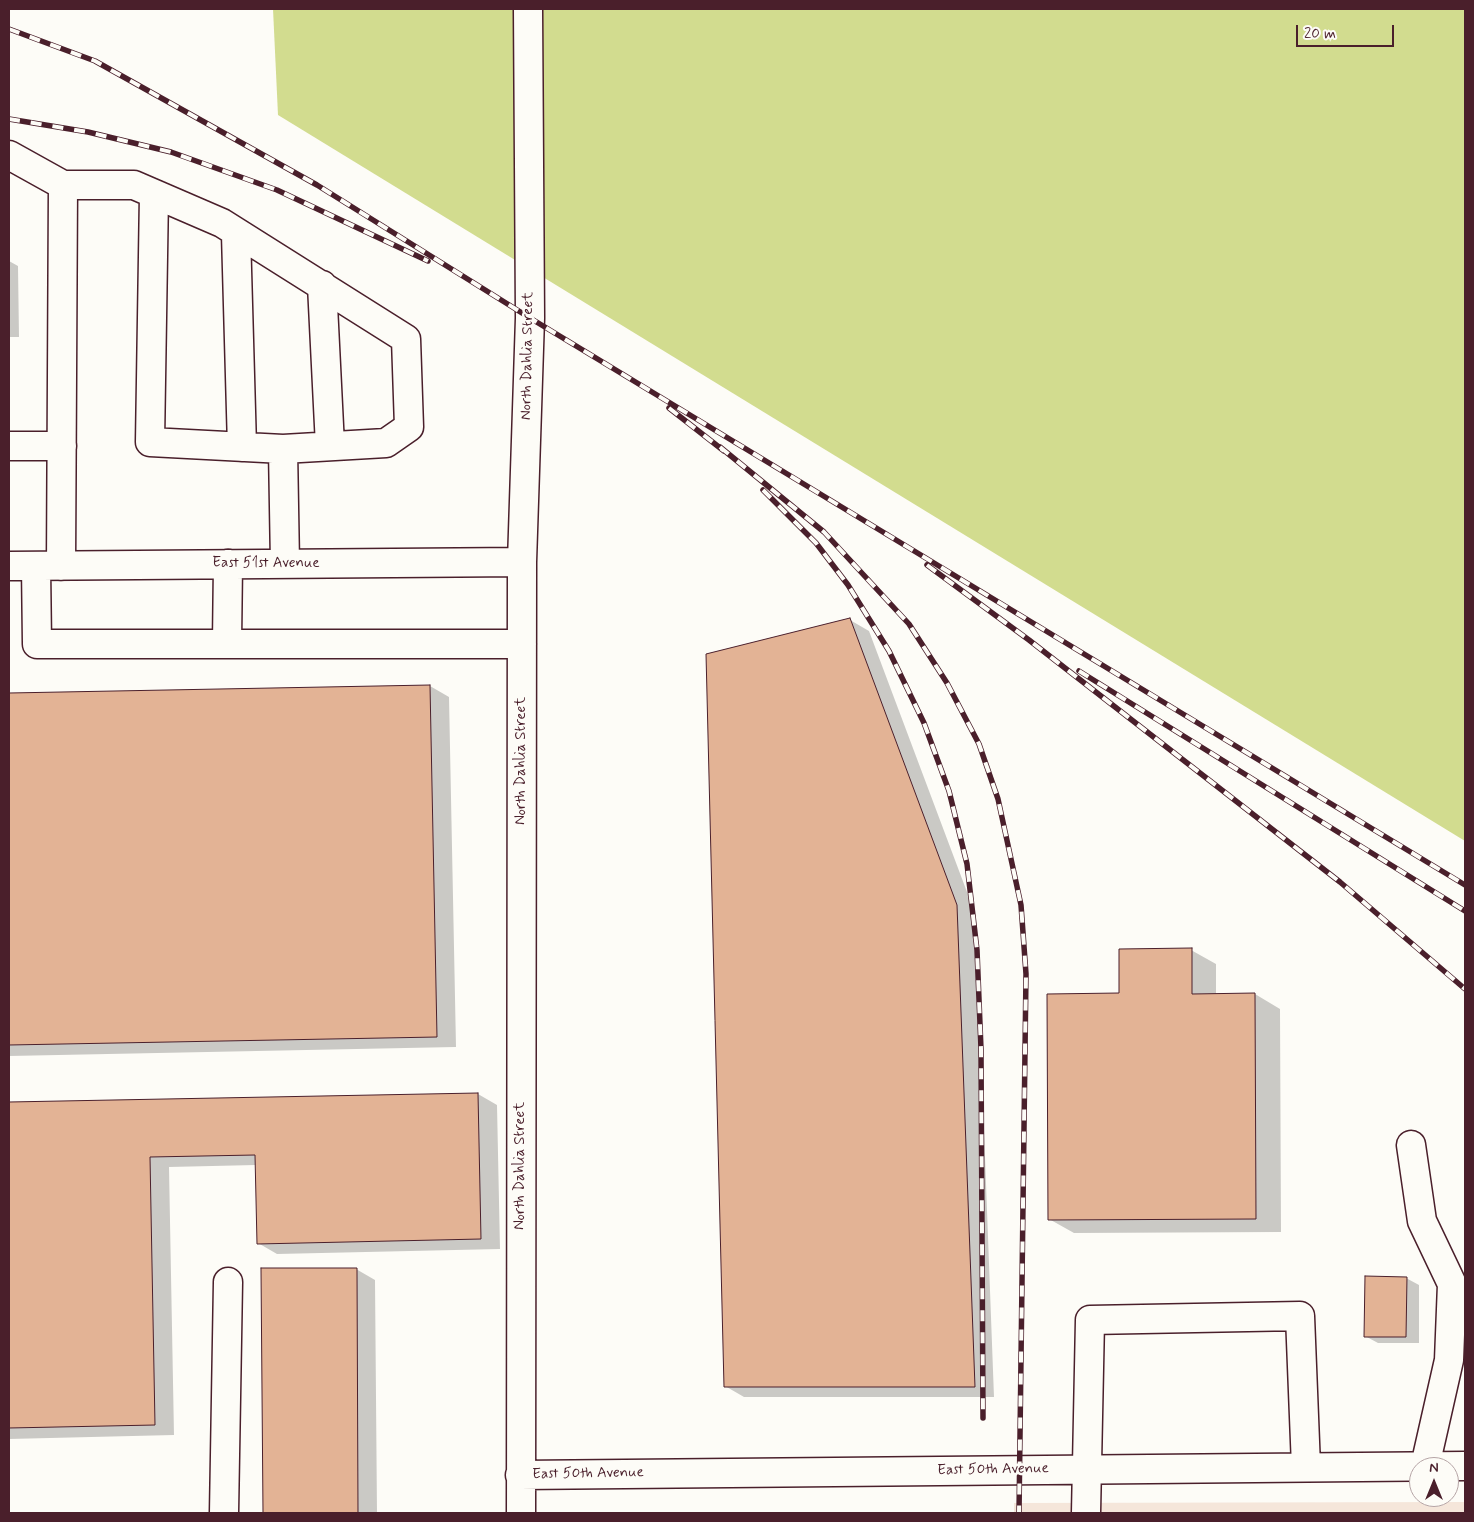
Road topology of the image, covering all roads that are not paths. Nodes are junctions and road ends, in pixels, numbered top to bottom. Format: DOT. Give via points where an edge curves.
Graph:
graph roads {
  1 [pos="528,9"];
  2 [pos="9,155"];
  3 [pos="62,185"];
  4 [pos="154,194"];
  5 [pos="236,234"];
  6 [pos="322,285"];
  7 [pos="9,446"];
  8 [pos="62,446"];
  9 [pos="330,446"];
  10 [pos="242,447"];
  11 [pos="283,449"];
  12 [pos="522,562"];
  13 [pos="228,564"];
  14 [pos="285,564"];
  15 [pos="9,566"];
  16 [pos="49,566"];
  17 [pos="226,642"];
  18 [pos="522,644"];
  19 [pos="1411,1145"];
  20 [pos="228,1282"];
  21 [pos="1427,1457"];
  22 [pos="1409,1466"];
  23 [pos="1306,1468"];
  24 [pos="1086,1469"];
  25 [pos="520,1474"];
  26 [pos="224,1513"];
  27 [pos="521,1513"];
  28 [pos="1086,1513"];
  1 -- 12 [label="street, North Dahlia Street" via="530,318"];
  2 -- 3 [label="street"];
  3 -- 4 [label="street" via="134,185"];
  3 -- 8 [label="street"];
  4 -- 5 [label="street" via="222,223"];
  4 -- 10 [label="street" via="150,442"];
  5 -- 6 [label="street"];
  5 -- 10 [label="street"];
  6 -- 9 [label="street"];
  6 -- 9 [label="street" via="406,340 408,427 386,443"];
  7 -- 8 [label="street"];
  8 -- 16 [label="street"];
  9 -- 11 [label="street"];
  10 -- 11 [label="street"];
  11 -- 14 [label="street"];
  12 -- 14 [label="street, East 51st Avenue"];
  12 -- 18 [label="street, North Dahlia Street"];
  13 -- 14 [label="street, East 51st Avenue"];
  13 -- 16 [label="street, East 51st Avenue"];
  13 -- 17 [label="street"];
  15 -- 16 [label="street, East 51st Avenue"];
  16 -- 17 [label="street" via="37,644"];
  17 -- 18 [label="street"];
  18 -- 25 [label="street, North Dahlia Street"];
  19 -- 21 [label="street" via="1422,1221 1452,1284 1450,1360"];
  20 -- 26 [label="street"];
  22 -- 23 [label="street, East 50th Avenue"];
  23 -- 24 [label="street, East 50th Avenue"];
  23 -- 24 [label="street" via="1300,1316 1090,1320"];
  24 -- 25 [label="street, East 50th Avenue"];
  24 -- 28 [label="street"];
  25 -- 27 [label="street, North Dahlia Street"];
}
